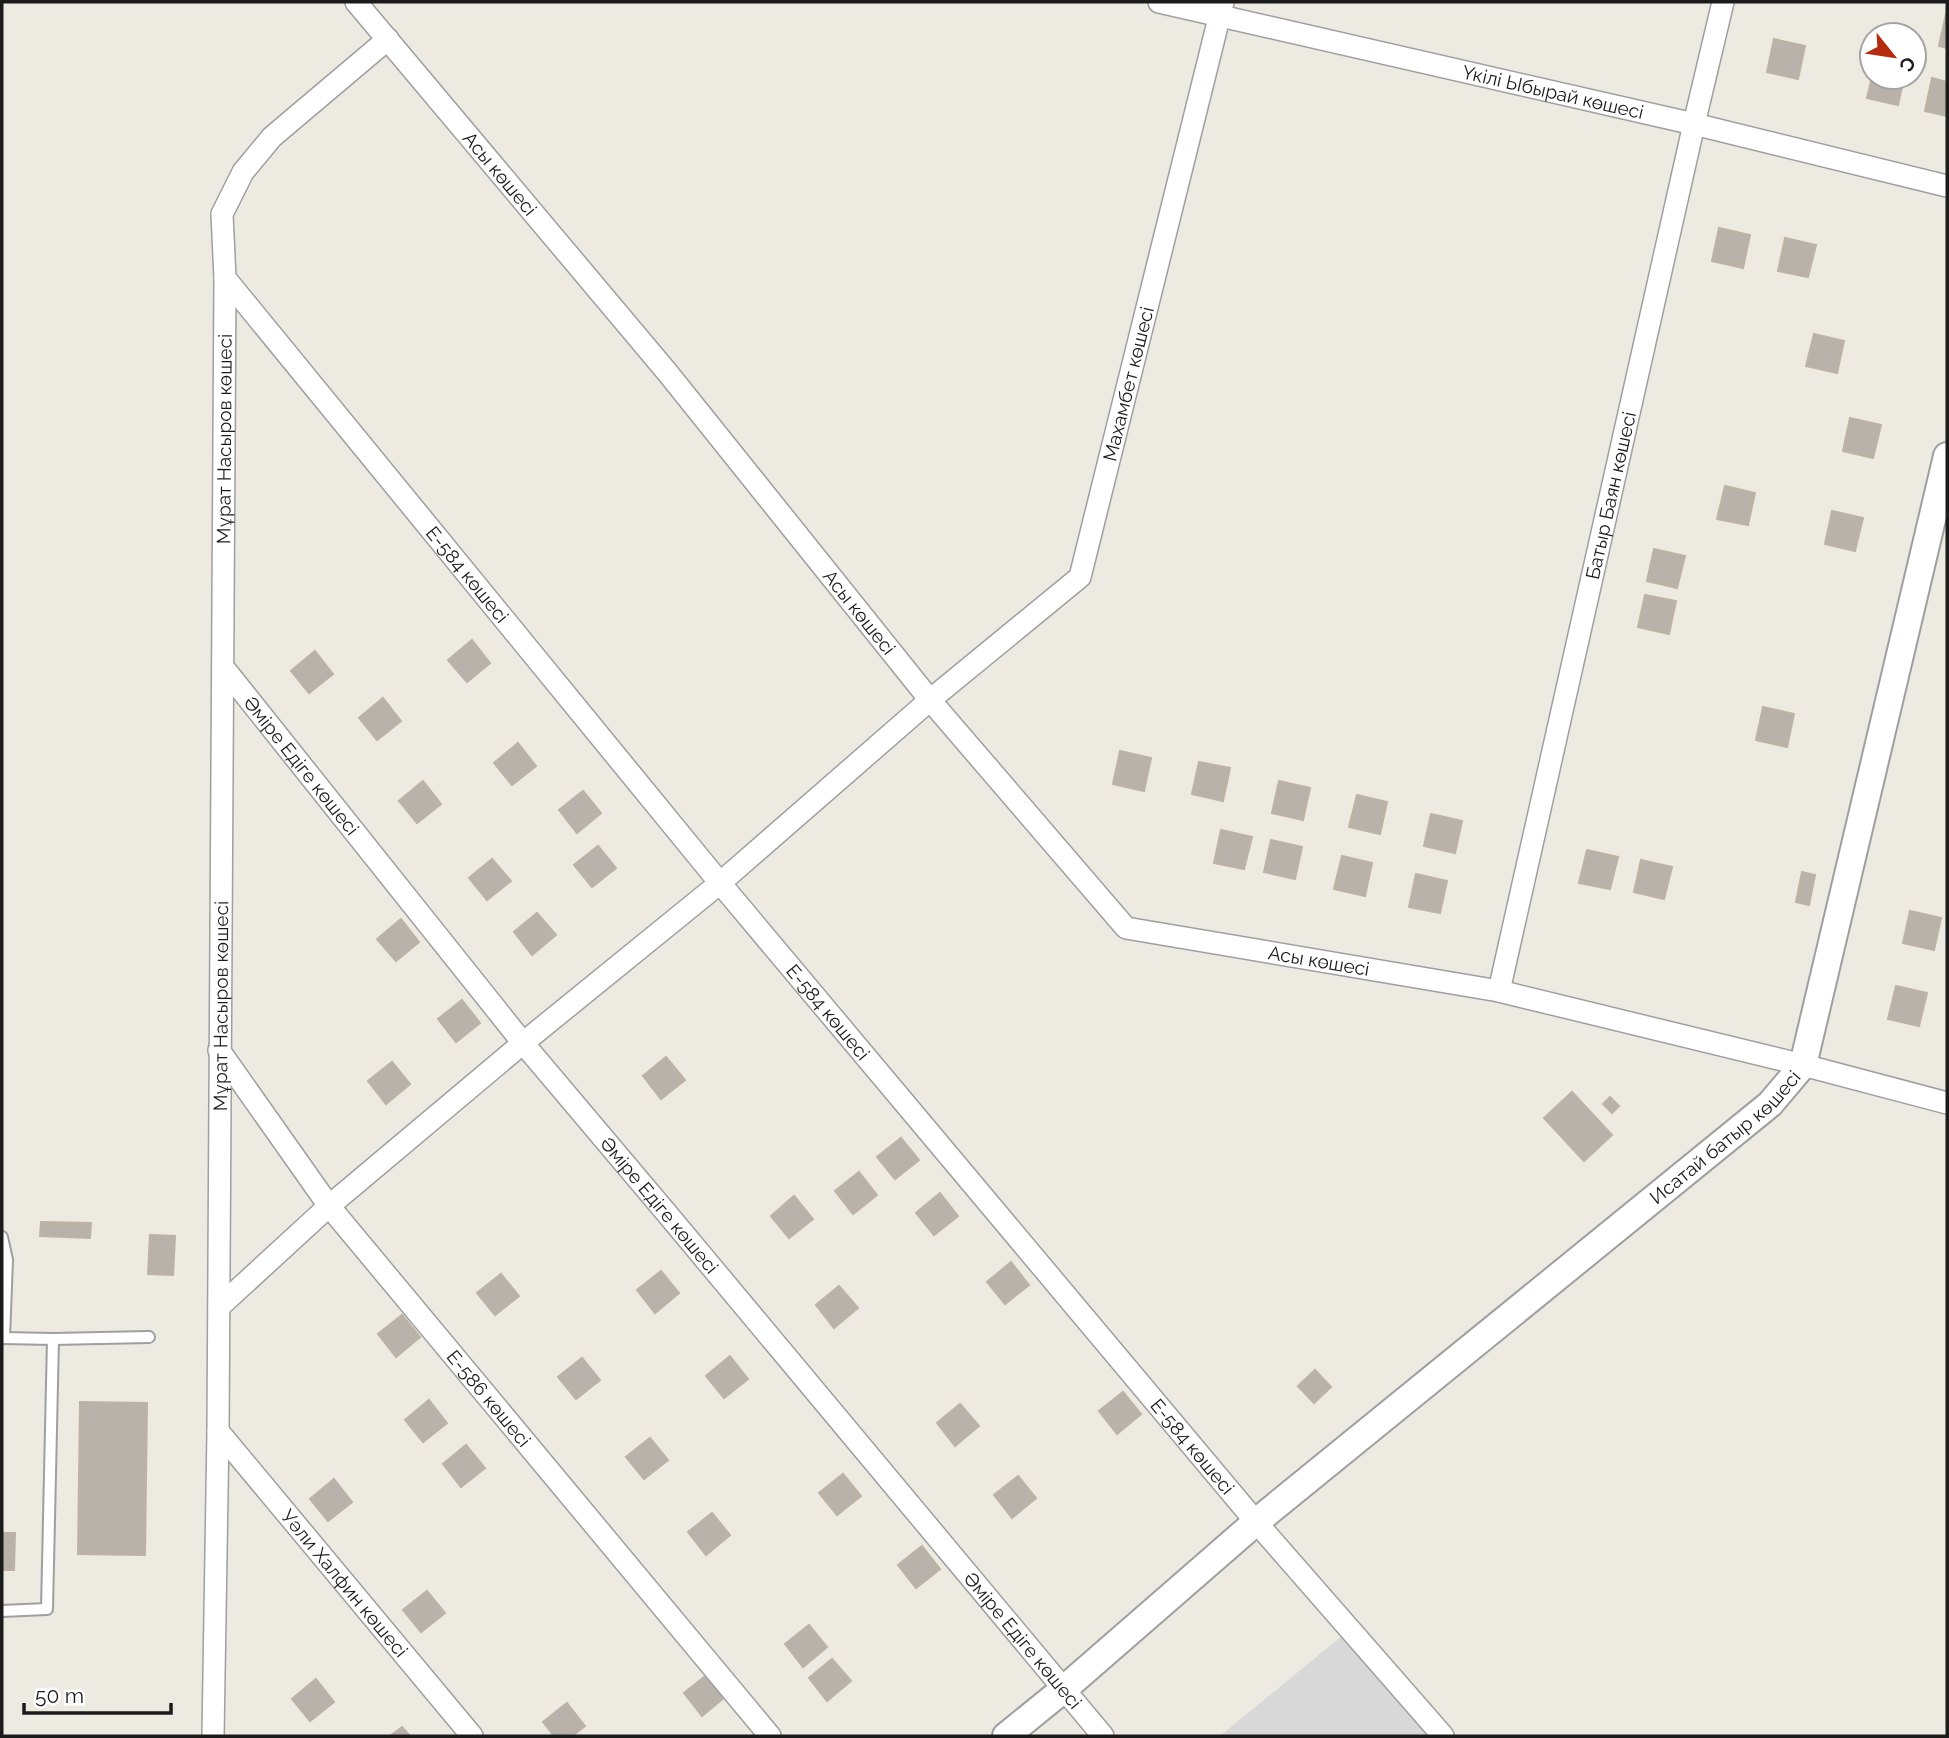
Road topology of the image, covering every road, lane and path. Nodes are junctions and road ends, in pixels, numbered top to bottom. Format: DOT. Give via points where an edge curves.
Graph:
graph roads {
  1 [pos="356,2"];
  2 [pos="1159,2"];
  3 [pos="1723,2"];
  4 [pos="1221,9"];
  5 [pos="387,38"];
  6 [pos="1693,124"];
  7 [pos="1947,186"];
  8 [pos="225,278"];
  9 [pos="1947,456"];
  10 [pos="223,667"];
  11 [pos="930,699"];
  12 [pos="720,883"];
  13 [pos="1499,991"];
  14 [pos="523,1043"];
  15 [pos="219,1050"];
  16 [pos="1803,1065"];
  17 [pos="1947,1103"];
  18 [pos="329,1206"];
  19 [pos="2,1237"];
  20 [pos="219,1307"];
  21 [pos="149,1337"];
  22 [pos="3,1338"];
  23 [pos="52,1339"];
  24 [pos="218,1431"];
  25 [pos="1256,1522"];
  26 [pos="2,1611"];
  27 [pos="1064,1689"];
  28 [pos="213,1736"];
  29 [pos="472,1736"];
  30 [pos="771,1736"];
  31 [pos="1006,1736"];
  32 [pos="1103,1736"];
  33 [pos="1443,1736"];
  1 -- 5 [label="street, Асы көшесі"];
  2 -- 4 [label="street, Үкілі Ыбырай көшесі"];
  3 -- 6 [label="street, Батыр Баян көшесі"];
  4 -- 6 [label="street, Үкілі Ыбырай көшесі"];
  4 -- 11 [label="street, Махамбет көшесі" via="1080,577"];
  5 -- 8 [label="street, Мұрат Насыров көшесі" via="272,137 243,172 222,214"];
  5 -- 11 [label="street, Асы көшесі" via="667,372"];
  6 -- 7 [label="street, Үкілі Ыбырай көшесі"];
  6 -- 13 [label="street, Батыр Баян көшесі"];
  8 -- 10 [label="street, Мұрат Насыров көшесі"];
  8 -- 12 [label="street, Е-584 көшесі"];
  9 -- 16 [label="street, Исатай батыр көшесі"];
  10 -- 14 [label="street, Әміре Едіге көшесі"];
  10 -- 15 [label="street, Мұрат Насыров көшесі"];
  11 -- 12 [label="street, Махамбет көшесі"];
  11 -- 13 [label="street, Асы көшесі" via="1126,928"];
  12 -- 14 [label="street, Махамбет көшесі"];
  12 -- 25 [label="street, Е-584 көшесі"];
  13 -- 16 [label="street, Асы көшесі"];
  14 -- 18 [label="street, Махамбет көшесі"];
  14 -- 27 [label="street, Әміре Едіге көшесі"];
  15 -- 18 [label="street, Е-586 көшесі"];
  15 -- 20 [label="street, Мұрат Насыров көшесі"];
  16 -- 17 [label="street, Асы көшесі"];
  16 -- 25 [label="street, Исатай батыр көшесі" via="1770,1104"];
  18 -- 20 [label="street, Махамбет көшесі"];
  18 -- 30 [label="street, Е-586 көшесі"];
  19 -- 22 [label="lane" via="7,1260"];
  20 -- 24 [label="street, Мұрат Насыров көшесі"];
  21 -- 23 [label="lane"];
  22 -- 23 [label="lane"];
  23 -- 26 [label="lane" via="47,1609"];
  24 -- 28 [label="street, Мұрат Насыров көшесі"];
  24 -- 29 [label="street, Уәли Халфин көшесі"];
  25 -- 27 [label="street, Исатай батыр көшесі"];
  25 -- 33 [label="street, Е-584 көшесі"];
  27 -- 31 [label="street, Исатай батыр көшесі"];
  27 -- 32 [label="street, Әміре Едіге көшесі"];
}
